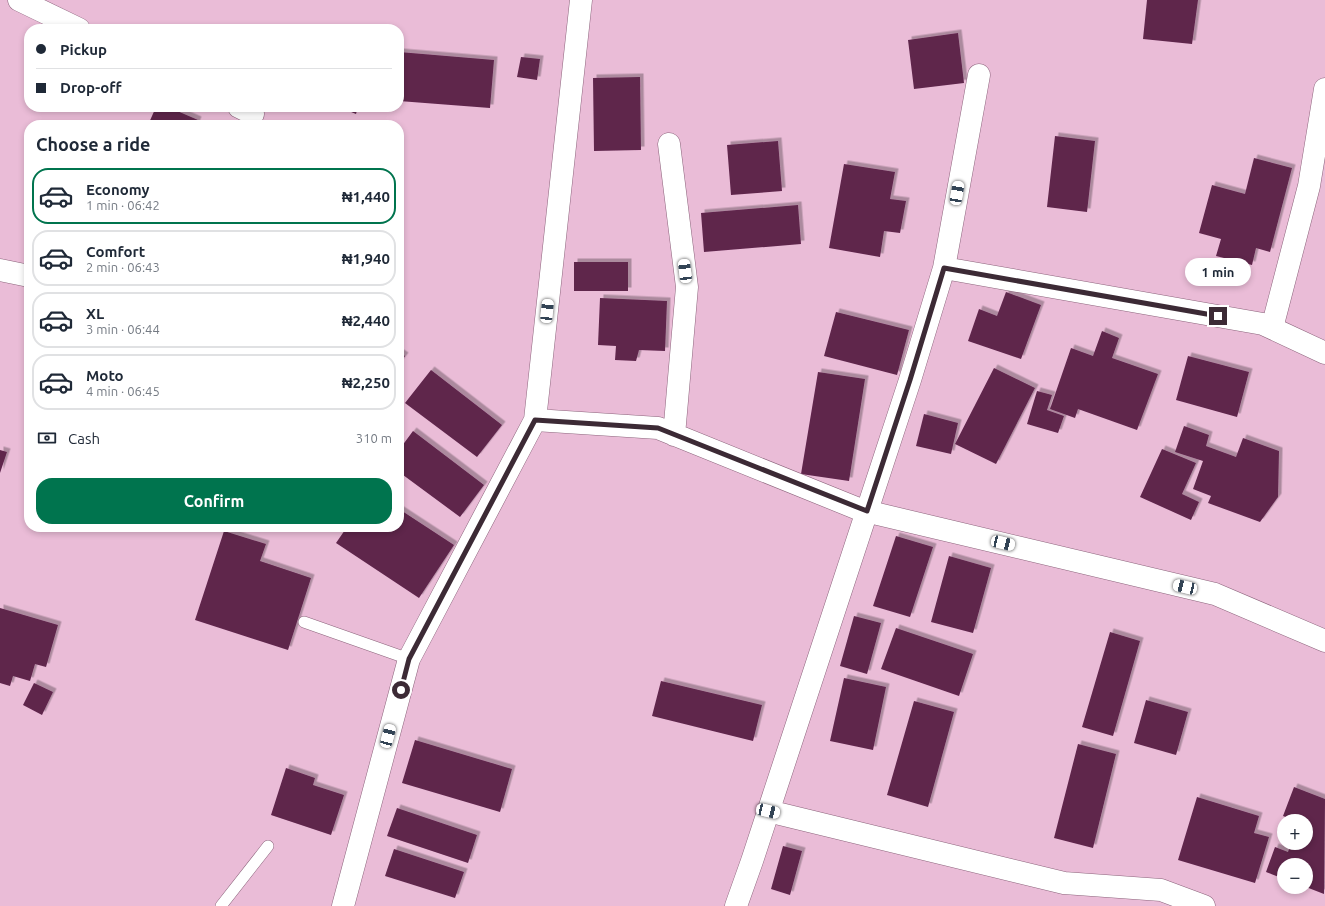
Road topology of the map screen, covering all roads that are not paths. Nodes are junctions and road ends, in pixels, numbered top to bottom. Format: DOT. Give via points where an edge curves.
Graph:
graph roads {
  1 [pos="19,0"];
  2 [pos="581,0"];
  3 [pos="68,24"];
  4 [pos="979,75"];
  5 [pos="1325,89"];
  6 [pos="669,144"];
  7 [pos="944,268"];
  8 [pos="0,270"];
  9 [pos="24,275"];
  10 [pos="1272,328"];
  11 [pos="1325,353"];
  12 [pos="535,420"];
  13 [pos="674,435"];
  14 [pos="867,511"];
  15 [pos="304,622"];
  16 [pos="1325,640"];
  17 [pos="409,659"];
  18 [pos="768,811"];
  19 [pos="268,846"];
  20 [pos="221,906"];
  21 [pos="343,906"];
  22 [pos="736,906"];
  23 [pos="1204,906"];
  1 -- 3 [label="street"];
  2 -- 12 [label="street"];
  4 -- 7 [label="street"];
  5 -- 10 [label="street" via="1309,186"];
  6 -- 13 [label="street" via="687,287"];
  7 -- 10 [label="street" via="1263,324"];
  7 -- 14 [label="street"];
  8 -- 9 [label="street"];
  10 -- 11 [label="street"];
  12 -- 13 [label="street" via="658,428"];
  12 -- 17 [label="street"];
  13 -- 14 [label="street"];
  14 -- 16 [label="street" via="1215,594"];
  14 -- 18 [label="street"];
  15 -- 17 [label="lane"];
  17 -- 21 [label="street"];
  18 -- 22 [label="street"];
  18 -- 23 [label="street" via="1064,883 1161,890"];
  19 -- 20 [label="lane"];
}
